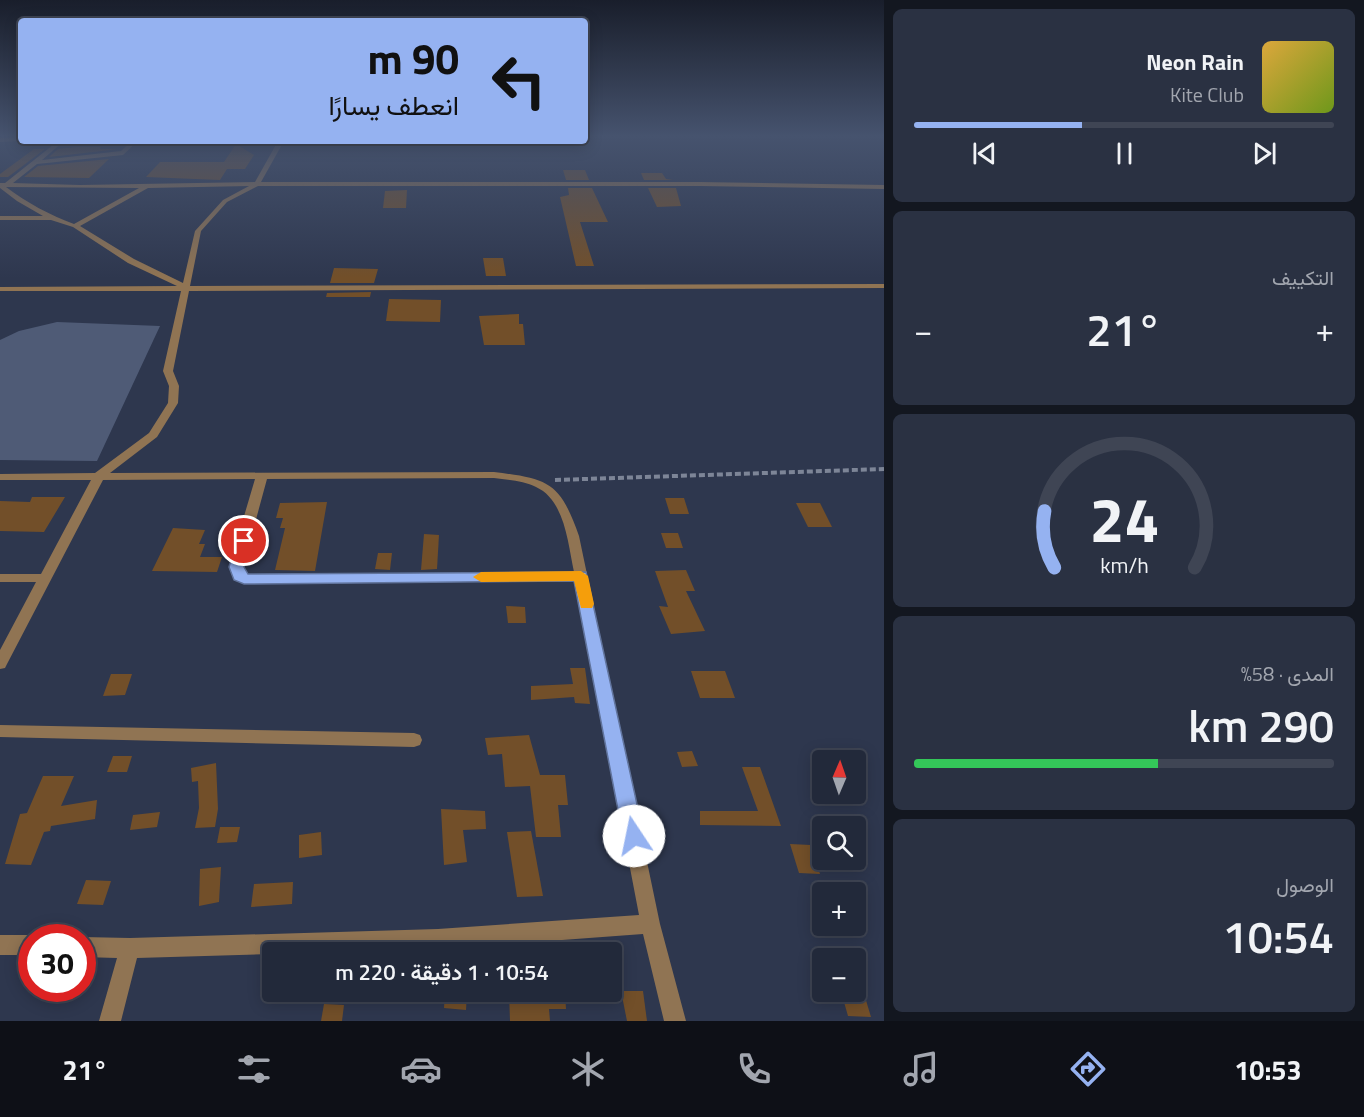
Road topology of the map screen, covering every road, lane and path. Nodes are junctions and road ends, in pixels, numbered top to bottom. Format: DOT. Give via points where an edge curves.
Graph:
graph roads {
  1 [pos="257,184"];
  2 [pos="2,185"];
  3 [pos="148,186"];
  4 [pos="884,187"];
  5 [pos="0,218"];
  6 [pos="52,218"];
  7 [pos="75,226"];
  8 [pos="884,286"];
  9 [pos="188,288"];
  10 [pos="0,289"];
  11 [pos="884,469"];
  12 [pos="99,476"];
  13 [pos="262,476"];
  14 [pos="0,477"];
  15 [pos="536,480"];
  16 [pos="581,576"];
  17 [pos="0,578"];
  18 [pos="45,578"];
  19 [pos="0,664"];
  20 [pos="0,731"];
  21 [pos="414,740"];
  22 [pos="650,924"];
  23 [pos="0,945"];
  24 [pos="18,945"];
  25 [pos="96,947"];
  26 [pos="130,948"];
  27 [pos="110,1021"];
  28 [pos="675,1021"];
  1 -- 3 [label="street"];
  1 -- 4 [label="street"];
  1 -- 9 [label="street" via="225,201 198,231"];
  2 -- 3 [label="street"];
  2 -- 6 [label="street" via="19,200"];
  3 -- 7 [label="street"];
  5 -- 6 [label="street"];
  6 -- 7 [label="street"];
  7 -- 9 [label="street" via="131,261"];
  8 -- 9 [label="street"];
  9 -- 10 [label="street"];
  9 -- 12 [label="street" via="168,371 174,386 173,404 153,435"];
  11 -- 15 [label="path"];
  12 -- 13 [label="street"];
  12 -- 14 [label="street"];
  12 -- 18 [label="street"];
  13 -- 15 [label="street" via="494,475"];
  13 -- 16 [label="street" via="236,567 244,579"];
  15 -- 16 [label="street" via="554,493 564,509"];
  16 -- 22 [label="street"];
  17 -- 18 [label="street"];
  18 -- 19 [label="street"];
  20 -- 21 [label="street"];
  22 -- 26 [label="street" via="438,939"];
  22 -- 28 [label="street"];
  23 -- 24 [label="street"];
  25 -- 26 [label="street"];
  26 -- 27 [label="street"];
}
